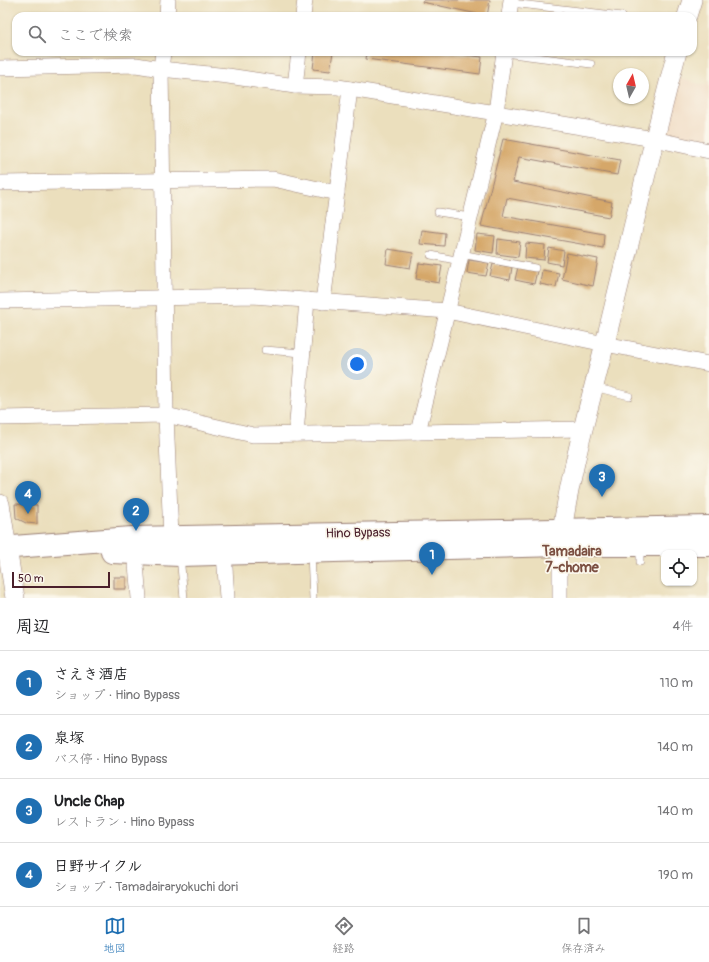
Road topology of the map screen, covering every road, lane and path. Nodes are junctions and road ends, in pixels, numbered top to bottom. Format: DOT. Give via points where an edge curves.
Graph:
graph roads {
  1 [pos="168,0"];
  2 [pos="305,0"];
  3 [pos="692,0"];
  4 [pos="511,6"];
  5 [pos="167,12"];
  6 [pos="304,12"];
  7 [pos="578,12"];
  8 [pos="688,12"];
  9 [pos="163,56"];
  10 [pos="299,56"];
  11 [pos="503,56"];
  12 [pos="533,56"];
  13 [pos="677,56"];
  14 [pos="591,64"];
  15 [pos="0,68"];
  16 [pos="161,69"];
  17 [pos="295,86"];
  18 [pos="350,89"];
  19 [pos="496,112"];
  20 [pos="654,139"];
  21 [pos="709,151"];
  22 [pos="163,180"];
  23 [pos="0,183"];
  24 [pos="336,193"];
  25 [pos="438,212"];
  26 [pos="470,217"];
  27 [pos="431,255"];
  28 [pos="460,258"];
  29 [pos="535,268"];
  30 [pos="164,298"];
  31 [pos="307,300"];
  32 [pos="0,301"];
  33 [pos="323,302"];
  34 [pos="448,311"];
  35 [pos="605,344"];
  36 [pos="265,350"];
  37 [pos="302,354"];
  38 [pos="709,364"];
  39 [pos="593,387"];
  40 [pos="629,396"];
  41 [pos="166,415"];
  42 [pos="0,418"];
  43 [pos="582,429"];
  44 [pos="418,432"];
  45 [pos="296,434"];
  46 [pos="0,504"];
  47 [pos="709,527"];
  48 [pos="561,537"];
  49 [pos="709,545"];
  50 [pos="176,546"];
  51 [pos="3,548"];
  52 [pos="311,551"];
  53 [pos="135,553"];
  54 [pos="224,553"];
  55 [pos="15,598"];
  56 [pos="139,598"];
  57 [pos="184,598"];
  58 [pos="227,598"];
  59 [pos="313,598"];
  60 [pos="560,598"];
  1 -- 5 [label="street"];
  2 -- 6 [label="street"];
  3 -- 8 [label="street"];
  4 -- 7 [label="lane"];
  9 -- 16 [label="street"];
  10 -- 17 [label="street"];
  11 -- 19 [label="street"];
  12 -- 14 [label="lane"];
  13 -- 20 [label="street"];
  15 -- 16 [label="street" via="136,65"];
  16 -- 17 [label="street"];
  16 -- 22 [label="street"];
  17 -- 18 [label="street"];
  18 -- 19 [label="street"];
  18 -- 24 [label="street"];
  19 -- 20 [label="street"];
  19 -- 26 [label="street"];
  20 -- 21 [label="street"];
  20 -- 35 [label="street"];
  22 -- 23 [label="street"];
  22 -- 24 [label="street" via="273,179"];
  22 -- 30 [label="street"];
  24 -- 33 [label="street"];
  25 -- 26 [label="lane"];
  26 -- 28 [label="street"];
  27 -- 28 [label="lane"];
  28 -- 29 [label="lane"];
  28 -- 34 [label="street"];
  30 -- 31 [label="street" via="253,296"];
  30 -- 32 [label="street"];
  30 -- 41 [label="street"];
  31 -- 33 [label="street"];
  31 -- 37 [label="street"];
  33 -- 34 [label="street"];
  34 -- 35 [label="street"];
  34 -- 44 [label="street"];
  35 -- 38 [label="street"];
  35 -- 39 [label="street"];
  36 -- 37 [label="lane"];
  37 -- 45 [label="street"];
  39 -- 40 [label="lane"];
  39 -- 43 [label="street"];
  41 -- 42 [label="street"];
  41 -- 45 [label="street" via="253,435"];
  41 -- 50 [label="street"];
  43 -- 44 [label="street"];
  43 -- 48 [label="street"];
  44 -- 45 [label="street"];
  46 -- 51 [label="street"];
  47 -- 48 [label="highway, Hino Bypass"];
  48 -- 49 [label="highway, Hino Bypass" via="640,554"];
  48 -- 50 [label="highway, Hino Bypass"];
  48 -- 52 [label="highway, Hino Bypass"];
  48 -- 60 [label="street"];
  50 -- 51 [label="highway, Hino Bypass" via="132,538"];
  50 -- 53 [label="highway, Hino Bypass"];
  50 -- 54 [label="highway, Hino Bypass"];
  50 -- 57 [label="lane"];
  51 -- 53 [label="highway, Hino Bypass"];
  51 -- 55 [label="street"];
  52 -- 54 [label="highway, Hino Bypass"];
  52 -- 59 [label="lane"];
  53 -- 56 [label="street"];
  54 -- 58 [label="street"];
}
